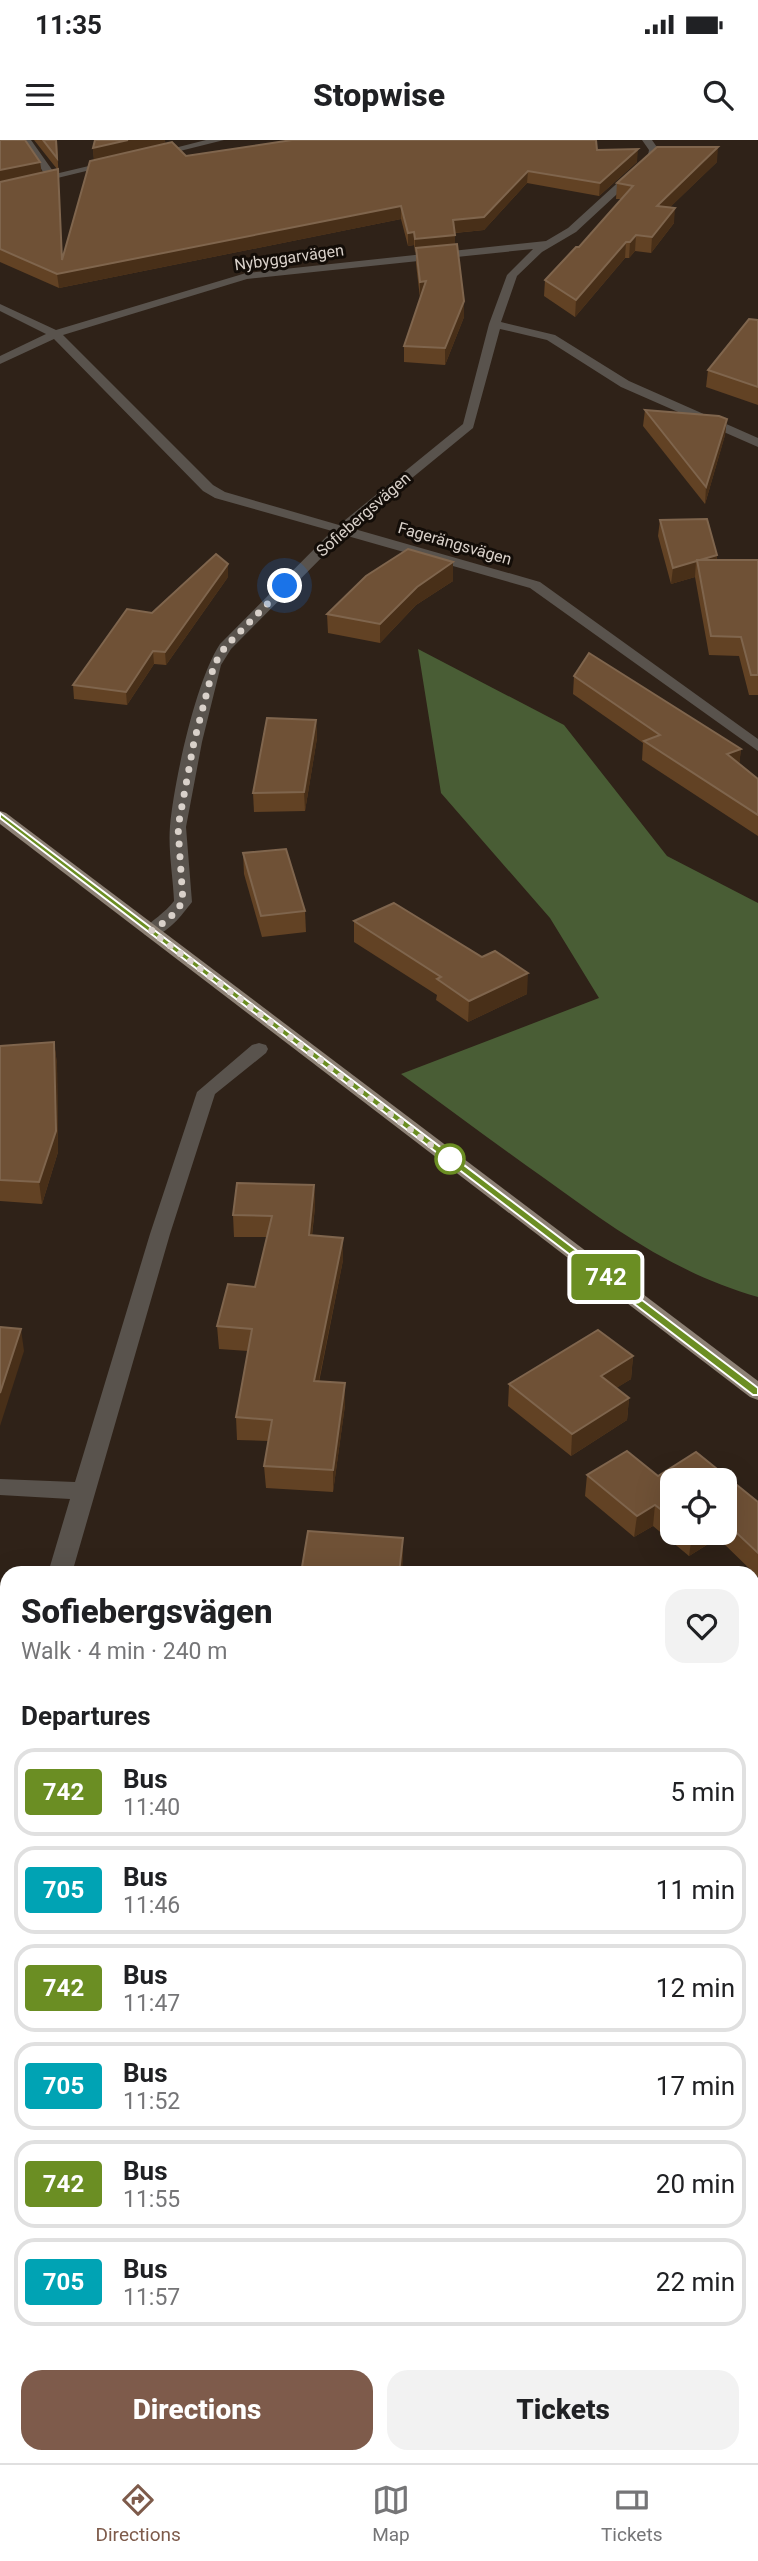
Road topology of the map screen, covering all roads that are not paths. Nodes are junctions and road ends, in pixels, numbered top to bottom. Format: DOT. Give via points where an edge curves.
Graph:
graph roads {
  1 [pos="26,140"];
  2 [pos="219,140"];
  3 [pos="647,140"];
  4 [pos="138,158"];
  5 [pos="126,161"];
  6 [pos="52,177"];
  7 [pos="0,189"];
  8 [pos="552,243"];
  9 [pos="0,307"];
  10 [pos="495,324"];
  11 [pos="55,334"];
  12 [pos="0,360"];
  13 [pos="758,443"];
  14 [pos="341,530"];
  15 [pos="758,746"];
  16 [pos="0,816"];
  17 [pos="151,931"];
  18 [pos="259,1049"];
  19 [pos="758,1392"];
  20 [pos="0,1487"];
  21 [pos="83,1491"];
  22 [pos="63,1566"];
  1 -- 6 [label="street"];
  2 -- 4 [label="street"];
  3 -- 8 [label="street, Sofiebergsvägen" via="653,156"];
  5 -- 6 [label="street"];
  6 -- 7 [label="street"];
  8 -- 10 [label="street, Sofiebergsvägen" via="512,275"];
  8 -- 11 [label="street, Nybyggarvägen" via="259,274"];
  9 -- 11 [label="street, Fagerängsvägen"];
  10 -- 13 [label="street" via="551,337 625,384"];
  10 -- 14 [label="street, Sofiebergsvägen" via="469,425"];
  11 -- 12 [label="street, Nybyggarvägen"];
  11 -- 14 [label="street, Fagerängsvägen" via="208,488"];
  14 -- 15 [label="street, Fagerängsvägen" via="535,584"];
  14 -- 17 [label="street, Sofiebergsvägen" via="225,647 214,665 178,827 183,902"];
  16 -- 17 [label="main road"];
  17 -- 19 [label="main road"];
  18 -- 21 [label="street" via="206,1092"];
  20 -- 21 [label="street"];
  21 -- 22 [label="street"];
}
